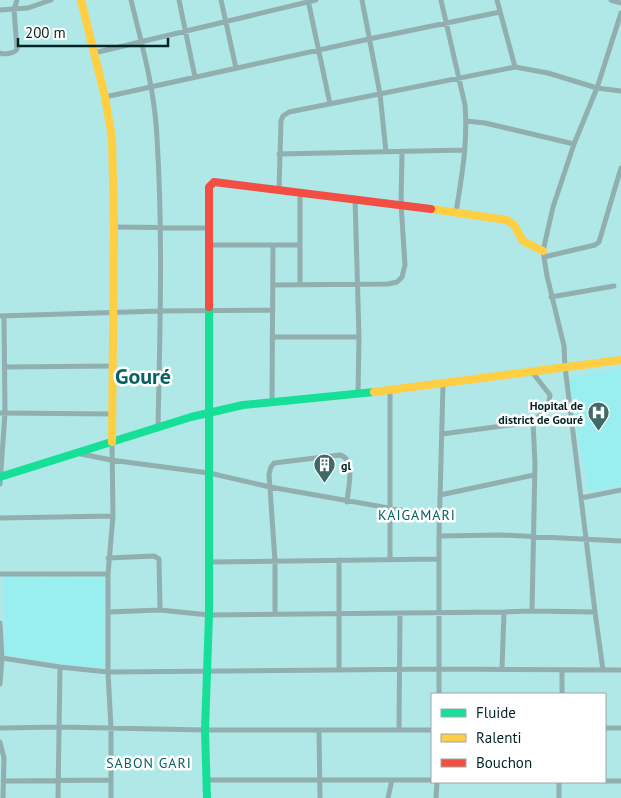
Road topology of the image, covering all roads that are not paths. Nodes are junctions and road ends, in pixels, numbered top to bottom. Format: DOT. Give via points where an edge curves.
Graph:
graph roads {
  1 [pos="17,0"];
  2 [pos="51,0"];
  3 [pos="82,0"];
  4 [pos="131,0"];
  5 [pos="179,0"];
  6 [pos="221,0"];
  7 [pos="316,0"];
  8 [pos="362,0"];
  9 [pos="441,0"];
  10 [pos="497,0"];
  11 [pos="611,0"];
  12 [pos="308,1"];
  13 [pos="621,3"];
  14 [pos="0,10"];
  15 [pos="14,10"];
  16 [pos="500,12"];
  17 [pos="621,14"];
  18 [pos="226,21"];
  19 [pos="446,23"];
  20 [pos="185,31"];
  21 [pos="369,39"];
  22 [pos="141,42"];
  23 [pos="318,50"];
  24 [pos="0,52"];
  25 [pos="94,53"];
  26 [pos="515,67"];
  27 [pos="236,68"];
  28 [pos="195,77"];
  29 [pos="459,78"];
  30 [pos="151,87"];
  31 [pos="597,88"];
  32 [pos="621,91"];
  33 [pos="380,94"];
  34 [pos="105,98"];
  35 [pos="330,104"];
  36 [pos="466,121"];
  37 [pos="574,144"];
  38 [pos="465,150"];
  39 [pos="386,152"];
  40 [pos="402,152"];
  41 [pos="279,154"];
  42 [pos="621,168"];
  43 [pos="279,189"];
  44 [pos="300,192"];
  45 [pos="355,198"];
  46 [pos="401,204"];
  47 [pos="456,212"];
  48 [pos="114,227"];
  49 [pos="160,228"];
  50 [pos="209,228"];
  51 [pos="300,244"];
  52 [pos="209,245"];
  53 [pos="273,245"];
  54 [pos="544,254"];
  55 [pos="300,284"];
  56 [pos="357,284"];
  57 [pos="273,285"];
  58 [pos="614,286"];
  59 [pos="551,297"];
  60 [pos="273,310"];
  61 [pos="160,311"];
  62 [pos="208,311"];
  63 [pos="113,313"];
  64 [pos="2,316"];
  65 [pos="272,337"];
  66 [pos="359,337"];
  67 [pos="621,360"];
  68 [pos="114,366"];
  69 [pos="5,367"];
  70 [pos="565,367"];
  71 [pos="532,372"];
  72 [pos="159,384"];
  73 [pos="166,384"];
  74 [pos="443,384"];
  75 [pos="390,390"];
  76 [pos="358,394"];
  77 [pos="272,402"];
  78 [pos="208,412"];
  79 [pos="3,413"];
  80 [pos="113,414"];
  81 [pos="533,422"];
  82 [pos="158,427"];
  83 [pos="442,434"];
  84 [pos="112,442"];
  85 [pos="76,452"];
  86 [pos="111,460"];
  87 [pos="210,473"];
  88 [pos="534,475"];
  89 [pos="0,479"];
  90 [pos="270,487"];
  91 [pos="621,490"];
  92 [pos="440,496"];
  93 [pos="581,498"];
  94 [pos="347,502"];
  95 [pos="390,509"];
  96 [pos="113,516"];
  97 [pos="440,516"];
  98 [pos="0,518"];
  99 [pos="439,536"];
  100 [pos="533,537"];
  101 [pos="585,539"];
  102 [pos="621,541"];
  103 [pos="108,558"];
  104 [pos="390,559"];
  105 [pos="438,559"];
  106 [pos="339,560"];
  107 [pos="275,561"];
  108 [pos="209,562"];
  109 [pos="0,574"];
  110 [pos="108,574"];
  111 [pos="160,610"];
  112 [pos="532,611"];
  113 [pos="108,612"];
  114 [pos="504,612"];
  115 [pos="595,612"];
  116 [pos="400,613"];
  117 [pos="439,613"];
  118 [pos="275,614"];
  119 [pos="340,614"];
  120 [pos="209,615"];
  121 [pos="0,623"];
  122 [pos="2,658"];
  123 [pos="60,667"];
  124 [pos="439,669"];
  125 [pos="502,669"];
  126 [pos="339,670"];
  127 [pos="400,670"];
  128 [pos="562,670"];
  129 [pos="603,670"];
  130 [pos="621,670"];
  131 [pos="207,671"];
  132 [pos="108,672"];
  133 [pos="0,684"];
  134 [pos="439,693"];
  135 [pos="562,693"];
  136 [pos="60,727"];
  137 [pos="0,728"];
  138 [pos="111,728"];
  139 [pos="606,728"];
  140 [pos="621,728"];
  141 [pos="205,730"];
  142 [pos="319,730"];
  143 [pos="399,730"];
  144 [pos="431,730"];
  145 [pos="0,742"];
  146 [pos="2,758"];
  147 [pos="320,779"];
  148 [pos="111,780"];
  149 [pos="206,780"];
  150 [pos="392,780"];
  151 [pos="431,780"];
  152 [pos="3,781"];
  153 [pos="58,781"];
  154 [pos="606,781"];
  155 [pos="621,781"];
  156 [pos="437,783"];
  157 [pos="559,783"];
  158 [pos="3,798"];
  159 [pos="58,798"];
  160 [pos="111,798"];
  161 [pos="206,798"];
  162 [pos="320,798"];
  163 [pos="388,798"];
  164 [pos="436,798"];
  165 [pos="558,798"];
  1 -- 15 [label="street"];
  2 -- 15 [label="street"];
  3 -- 25 [label="main road"];
  4 -- 22 [label="street"];
  5 -- 20 [label="street"];
  6 -- 18 [label="street"];
  7 -- 12 [label="street"];
  8 -- 21 [label="street"];
  9 -- 19 [label="street"];
  10 -- 16 [label="street"];
  11 -- 13 [label="street"];
  12 -- 18 [label="street"];
  12 -- 23 [label="street"];
  14 -- 15 [label="street"];
  15 -- 24 [label="street" via="17,50"];
  16 -- 19 [label="street"];
  16 -- 26 [label="street"];
  17 -- 31 [label="street"];
  18 -- 20 [label="street"];
  18 -- 27 [label="street"];
  19 -- 21 [label="street"];
  19 -- 29 [label="street"];
  20 -- 22 [label="street"];
  20 -- 28 [label="street"];
  21 -- 23 [label="street"];
  21 -- 33 [label="street"];
  22 -- 25 [label="street"];
  22 -- 30 [label="street"];
  23 -- 27 [label="street"];
  23 -- 35 [label="street"];
  25 -- 34 [label="main road"];
  26 -- 29 [label="street"];
  26 -- 31 [label="street"];
  27 -- 28 [label="street"];
  28 -- 30 [label="street"];
  29 -- 33 [label="street"];
  29 -- 36 [label="street"];
  30 -- 34 [label="street"];
  30 -- 49 [label="street" via="157,137"];
  31 -- 32 [label="street"];
  31 -- 37 [label="street"];
  33 -- 35 [label="street"];
  33 -- 39 [label="street"];
  34 -- 48 [label="main road" via="112,138"];
  35 -- 41 [label="street" via="283,116"];
  36 -- 37 [label="street"];
  36 -- 38 [label="street"];
  37 -- 54 [label="street" via="553,207"];
  38 -- 40 [label="street"];
  38 -- 47 [label="street"];
  39 -- 40 [label="street"];
  39 -- 41 [label="street"];
  40 -- 46 [label="street"];
  41 -- 43 [label="street"];
  42 -- 54 [label="street" via="599,242"];
  43 -- 44 [label="main road"];
  43 -- 50 [label="main road" via="214,182 209,187"];
  44 -- 45 [label="main road"];
  44 -- 51 [label="street"];
  45 -- 46 [label="main road"];
  45 -- 56 [label="street"];
  46 -- 47 [label="main road"];
  46 -- 56 [label="street" via="405,265 402,277 388,284"];
  47 -- 54 [label="main road" via="511,222 523,241"];
  48 -- 49 [label="street"];
  48 -- 63 [label="main road"];
  49 -- 50 [label="street"];
  49 -- 61 [label="street"];
  50 -- 52 [label="main road"];
  51 -- 53 [label="street"];
  51 -- 55 [label="street"];
  52 -- 53 [label="street"];
  52 -- 62 [label="main road"];
  53 -- 57 [label="street"];
  54 -- 59 [label="street"];
  55 -- 56 [label="street"];
  55 -- 57 [label="street"];
  56 -- 66 [label="street"];
  57 -- 60 [label="street"];
  58 -- 59 [label="street"];
  59 -- 70 [label="street" via="562,336"];
  60 -- 62 [label="street"];
  60 -- 65 [label="street"];
  61 -- 62 [label="street"];
  61 -- 63 [label="street"];
  61 -- 72 [label="street"];
  62 -- 78 [label="main road"];
  63 -- 64 [label="street"];
  63 -- 68 [label="main road"];
  64 -- 69 [label="street"];
  65 -- 66 [label="street"];
  65 -- 77 [label="street"];
  66 -- 76 [label="street"];
  67 -- 70 [label="main road"];
  68 -- 69 [label="street"];
  68 -- 80 [label="main road"];
  69 -- 79 [label="street"];
  70 -- 71 [label="main road"];
  70 -- 93 [label="street"];
  71 -- 74 [label="main road"];
  71 -- 81 [label="street" via="550,395 548,407"];
  72 -- 73 [label="street"];
  72 -- 82 [label="street"];
  74 -- 75 [label="main road"];
  74 -- 83 [label="street"];
  75 -- 76 [label="main road"];
  75 -- 95 [label="street"];
  76 -- 77 [label="main road"];
  77 -- 78 [label="main road"];
  78 -- 82 [label="main road"];
  78 -- 87 [label="main road"];
  79 -- 80 [label="street"];
  79 -- 89 [label="street"];
  80 -- 84 [label="main road"];
  81 -- 83 [label="street"];
  81 -- 88 [label="street"];
  82 -- 84 [label="main road"];
  83 -- 92 [label="street"];
  84 -- 85 [label="main road"];
  84 -- 86 [label="street"];
  85 -- 86 [label="street"];
  85 -- 89 [label="main road"];
  86 -- 87 [label="street"];
  86 -- 96 [label="street"];
  87 -- 90 [label="street"];
  87 -- 108 [label="main road"];
  88 -- 92 [label="street"];
  88 -- 100 [label="street"];
  90 -- 94 [label="street"];
  90 -- 94 [label="street" via="270,467 274,463 340,455 348,460"];
  90 -- 107 [label="street"];
  91 -- 93 [label="street"];
  92 -- 97 [label="street"];
  93 -- 101 [label="street"];
  94 -- 95 [label="street"];
  95 -- 97 [label="street"];
  95 -- 104 [label="street"];
  96 -- 98 [label="street"];
  96 -- 103 [label="street"];
  97 -- 99 [label="street"];
  99 -- 100 [label="street"];
  99 -- 105 [label="street"];
  100 -- 101 [label="street"];
  100 -- 112 [label="street"];
  101 -- 102 [label="street"];
  101 -- 115 [label="street"];
  103 -- 110 [label="street"];
  103 -- 111 [label="street" via="154,556 159,559"];
  104 -- 105 [label="street"];
  104 -- 106 [label="street"];
  105 -- 117 [label="street"];
  106 -- 107 [label="street"];
  106 -- 119 [label="street"];
  107 -- 108 [label="street"];
  107 -- 118 [label="street"];
  108 -- 120 [label="main road"];
  109 -- 110 [label="street"];
  110 -- 113 [label="street"];
  111 -- 113 [label="street"];
  111 -- 120 [label="street"];
  112 -- 114 [label="street"];
  112 -- 115 [label="street"];
  113 -- 132 [label="street"];
  114 -- 117 [label="street"];
  114 -- 125 [label="street"];
  115 -- 129 [label="street"];
  116 -- 117 [label="street"];
  116 -- 119 [label="street"];
  116 -- 127 [label="street"];
  117 -- 124 [label="street"];
  118 -- 119 [label="street"];
  118 -- 120 [label="street"];
  119 -- 126 [label="street"];
  120 -- 131 [label="main road"];
  121 -- 122 [label="street"];
  122 -- 123 [label="street"];
  122 -- 133 [label="street"];
  123 -- 132 [label="street"];
  123 -- 136 [label="street"];
  124 -- 125 [label="street"];
  124 -- 127 [label="street"];
  124 -- 134 [label="street"];
  125 -- 128 [label="street"];
  126 -- 127 [label="street"];
  126 -- 131 [label="street"];
  127 -- 143 [label="street"];
  128 -- 129 [label="street"];
  128 -- 135 [label="street"];
  129 -- 130 [label="street"];
  131 -- 132 [label="street"];
  131 -- 141 [label="main road"];
  132 -- 138 [label="street"];
  136 -- 137 [label="street"];
  136 -- 138 [label="street"];
  136 -- 153 [label="street"];
  138 -- 141 [label="street"];
  138 -- 148 [label="street"];
  139 -- 140 [label="street"];
  141 -- 142 [label="street"];
  141 -- 149 [label="main road"];
  142 -- 143 [label="street"];
  142 -- 147 [label="street"];
  143 -- 144 [label="street"];
  145 -- 146 [label="street"];
  146 -- 152 [label="street"];
  147 -- 149 [label="street"];
  147 -- 150 [label="street"];
  147 -- 162 [label="street"];
  148 -- 153 [label="street"];
  148 -- 160 [label="street"];
  149 -- 161 [label="main road"];
  150 -- 151 [label="street"];
  150 -- 163 [label="street"];
  152 -- 153 [label="street"];
  152 -- 158 [label="street"];
  153 -- 159 [label="street"];
  154 -- 155 [label="street"];
  156 -- 164 [label="street"];
  157 -- 165 [label="street"];
}
